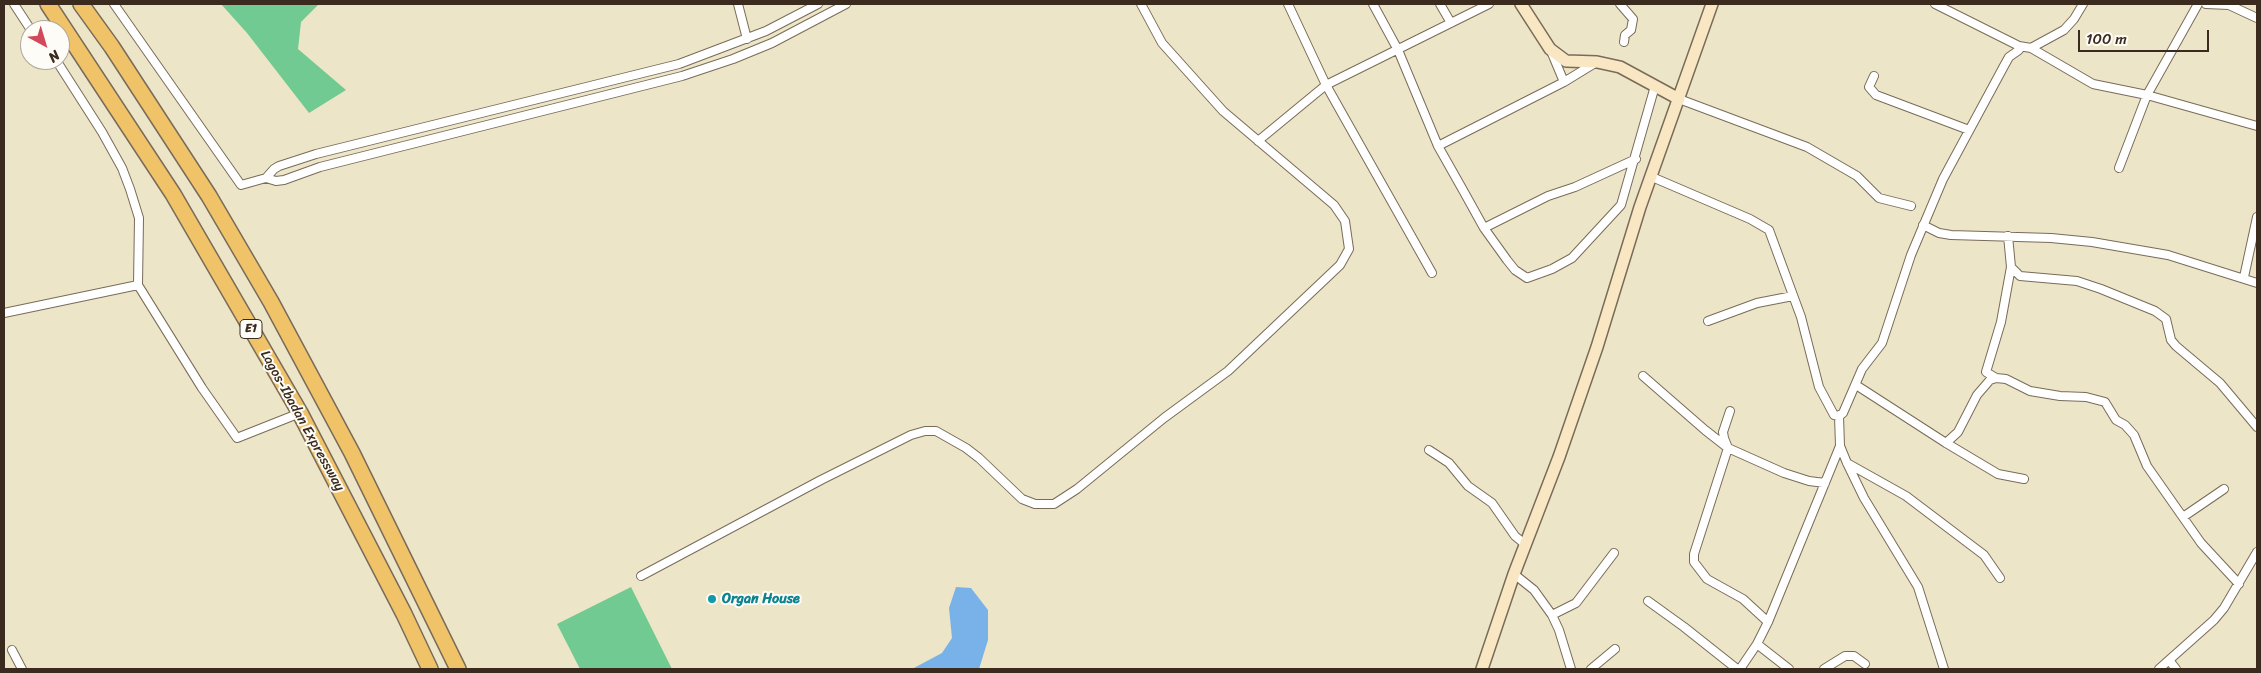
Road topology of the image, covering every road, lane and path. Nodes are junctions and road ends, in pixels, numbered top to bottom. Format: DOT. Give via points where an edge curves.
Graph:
graph roads {
  1 [pos="14,4"];
  2 [pos="48,4"];
  3 [pos="81,4"];
  4 [pos="114,4"];
  5 [pos="738,4"];
  6 [pos="818,4"];
  7 [pos="846,4"];
  8 [pos="1141,4"];
  9 [pos="1288,4"];
  10 [pos="1373,4"];
  11 [pos="1440,4"];
  12 [pos="1489,4"];
  13 [pos="1522,4"];
  14 [pos="1620,4"];
  15 [pos="1712,4"];
  16 [pos="1935,4"];
  17 [pos="2082,4"];
  18 [pos="2198,4"];
  19 [pos="2206,4"];
  20 [pos="2257,18"];
  21 [pos="24,20"];
  22 [pos="1450,23"];
  23 [pos="747,39"];
  24 [pos="1624,42"];
  25 [pos="2020,46"];
  26 [pos="2031,48"];
  27 [pos="1550,49"];
  28 [pos="1398,50"];
  29 [pos="1597,62"];
  30 [pos="62,70"];
  31 [pos="1874,76"];
  32 [pos="1564,82"];
  33 [pos="1326,85"];
  34 [pos="1655,86"];
  35 [pos="2147,95"];
  36 [pos="1679,99"];
  37 [pos="2257,126"];
  38 [pos="1968,130"];
  39 [pos="1258,140"];
  40 [pos="1438,146"];
  41 [pos="1636,159"];
  42 [pos="2119,168"];
  43 [pos="1652,177"];
  44 [pos="266,178"];
  45 [pos="1911,206"];
  46 [pos="2257,217"];
  47 [pos="1923,225"];
  48 [pos="1484,228"];
  49 [pos="2008,236"];
  50 [pos="2011,267"];
  51 [pos="1432,273"];
  52 [pos="2244,277"];
  53 [pos="2257,282"];
  54 [pos="138,285"];
  55 [pos="1793,296"];
  56 [pos="4,313"];
  57 [pos="1708,321"];
  58 [pos="1643,376"];
  59 [pos="1996,378"];
  60 [pos="1856,385"];
  61 [pos="1730,411"];
  62 [pos="300,414"];
  63 [pos="1839,416"];
  64 [pos="2257,427"];
  65 [pos="1946,443"];
  66 [pos="1840,446"];
  67 [pos="1728,448"];
  68 [pos="1429,450"];
  69 [pos="1847,463"];
  70 [pos="2024,479"];
  71 [pos="1825,483"];
  72 [pos="2224,488"];
  73 [pos="2183,517"];
  74 [pos="1526,544"];
  75 [pos="2257,552"];
  76 [pos="1614,553"];
  77 [pos="1514,574"];
  78 [pos="641,576"];
  79 [pos="2000,578"];
  80 [pos="2239,584"];
  81 [pos="1648,601"];
  82 [pos="1552,615"];
  83 [pos="1768,622"];
  84 [pos="1757,644"];
  85 [pos="1615,649"];
  86 [pos="12,650"];
  87 [pos="2169,660"];
  88 [pos="1865,664"];
  89 [pos="22,669"];
  90 [pos="430,669"];
  91 [pos="458,669"];
  92 [pos="1482,669"];
  93 [pos="1571,669"];
  94 [pos="1591,669"];
  95 [pos="1739,669"];
  96 [pos="1789,669"];
  97 [pos="1824,669"];
  98 [pos="1944,669"];
  99 [pos="2159,669"];
  100 [pos="2176,669"];
  1 -- 21 [label="street"];
  2 -- 62 [label="highway, Lagos-Ibadan Expressway / E1" via="173,194"];
  3 -- 91 [label="highway, Lagos-Ibadan Expressway / E1" via="209,196 271,302 352,453"];
  4 -- 44 [label="street" via="241,185"];
  5 -- 23 [label="street"];
  6 -- 23 [label="street"];
  7 -- 44 [label="street" via="772,43 682,76 320,167 284,180"];
  8 -- 39 [label="street" via="1162,43 1223,111"];
  9 -- 33 [label="street"];
  10 -- 28 [label="street"];
  11 -- 22 [label="street"];
  12 -- 22 [label="street"];
  13 -- 27 [label="street"];
  14 -- 24 [label="street" via="1633,19 1632,30 1625,35"];
  15 -- 36 [label="street"];
  16 -- 25 [label="street"];
  17 -- 26 [label="street" via="2064,30"];
  18 -- 35 [label="street"];
  19 -- 20 [label="street" via="2229,6"];
  22 -- 28 [label="street"];
  23 -- 44 [label="street" via="679,64 316,154 279,166"];
  25 -- 26 [label="street"];
  25 -- 38 [label="street" via="2004,66"];
  26 -- 35 [label="street" via="2093,84"];
  27 -- 29 [label="street" via="1566,61"];
  27 -- 32 [label="street"];
  28 -- 33 [label="street"];
  28 -- 40 [label="street"];
  29 -- 32 [label="street"];
  29 -- 34 [label="street" via="1620,67"];
  30 -- 54 [label="street" via="102,132 130,189 139,218"];
  31 -- 38 [label="street" via="1869,87 1876,95"];
  32 -- 40 [label="street"];
  33 -- 39 [label="street"];
  33 -- 51 [label="street"];
  34 -- 36 [label="street"];
  34 -- 41 [label="street"];
  35 -- 37 [label="street"];
  35 -- 42 [label="street"];
  36 -- 43 [label="street"];
  36 -- 45 [label="street" via="1807,147 1857,176 1879,198"];
  38 -- 47 [label="street"];
  39 -- 78 [label="street" via="1334,205 1345,221 1349,249 1340,265 1228,371 1064,498 1054,504 1022,500 966,448 936,432 925,431 821,480"];
  40 -- 48 [label="street"];
  41 -- 48 [label="street" via="1548,196"];
  41 -- 48 [label="street" via="1621,205 1572,258 1552,269 1534,277 1522,276"];
  43 -- 55 [label="street" via="1767,228"];
  43 -- 74 [label="street" via="1597,347"];
  46 -- 52 [label="street"];
  47 -- 49 [label="street" via="1951,235"];
  47 -- 60 [label="street" via="1882,343 1862,369"];
  49 -- 50 [label="street"];
  49 -- 52 [label="street" via="2101,243 2168,255"];
  50 -- 59 [label="street" via="2001,322 1986,372"];
  50 -- 64 [label="street" via="2020,276 2077,281 2155,311 2166,319 2176,346 2220,383"];
  52 -- 53 [label="street"];
  54 -- 56 [label="street"];
  54 -- 62 [label="street" via="236,438"];
  55 -- 57 [label="street" via="1757,303"];
  55 -- 63 [label="street" via="1819,387 1834,415"];
  58 -- 67 [label="street"];
  59 -- 65 [label="street" via="1977,395 1958,432"];
  59 -- 73 [label="street" via="2006,379 2030,391 2105,402 2116,420 2134,435 2147,466"];
  60 -- 63 [label="street"];
  60 -- 65 [label="street"];
  61 -- 67 [label="street" via="1723,432"];
  62 -- 90 [label="highway, Lagos-Ibadan Expressway / E1"];
  63 -- 66 [label="street"];
  65 -- 70 [label="street" via="1998,474"];
  66 -- 69 [label="street"];
  66 -- 71 [label="street"];
  67 -- 71 [label="street" via="1784,473"];
  67 -- 83 [label="street" via="1694,562 1707,579 1744,599"];
  68 -- 74 [label="street" via="1449,463 1468,486 1492,503 1515,536"];
  69 -- 79 [label="street" via="1906,496 1984,556"];
  69 -- 98 [label="street" via="1864,498 1918,587"];
  71 -- 83 [label="street"];
  72 -- 73 [label="street"];
  73 -- 80 [label="street"];
  74 -- 77 [label="street"];
  75 -- 80 [label="street"];
  76 -- 82 [label="street" via="1576,603"];
  77 -- 82 [label="street" via="1534,590"];
  77 -- 92 [label="street"];
  80 -- 87 [label="street" via="2214,620"];
  81 -- 95 [label="street"];
  82 -- 93 [label="street"];
  83 -- 84 [label="street"];
  84 -- 95 [label="street"];
  84 -- 96 [label="street"];
  85 -- 94 [label="street"];
  86 -- 89 [label="street"];
  87 -- 99 [label="street"];
  87 -- 100 [label="street"];
  88 -- 97 [label="street" via="1854,656 1845,656"];
}
